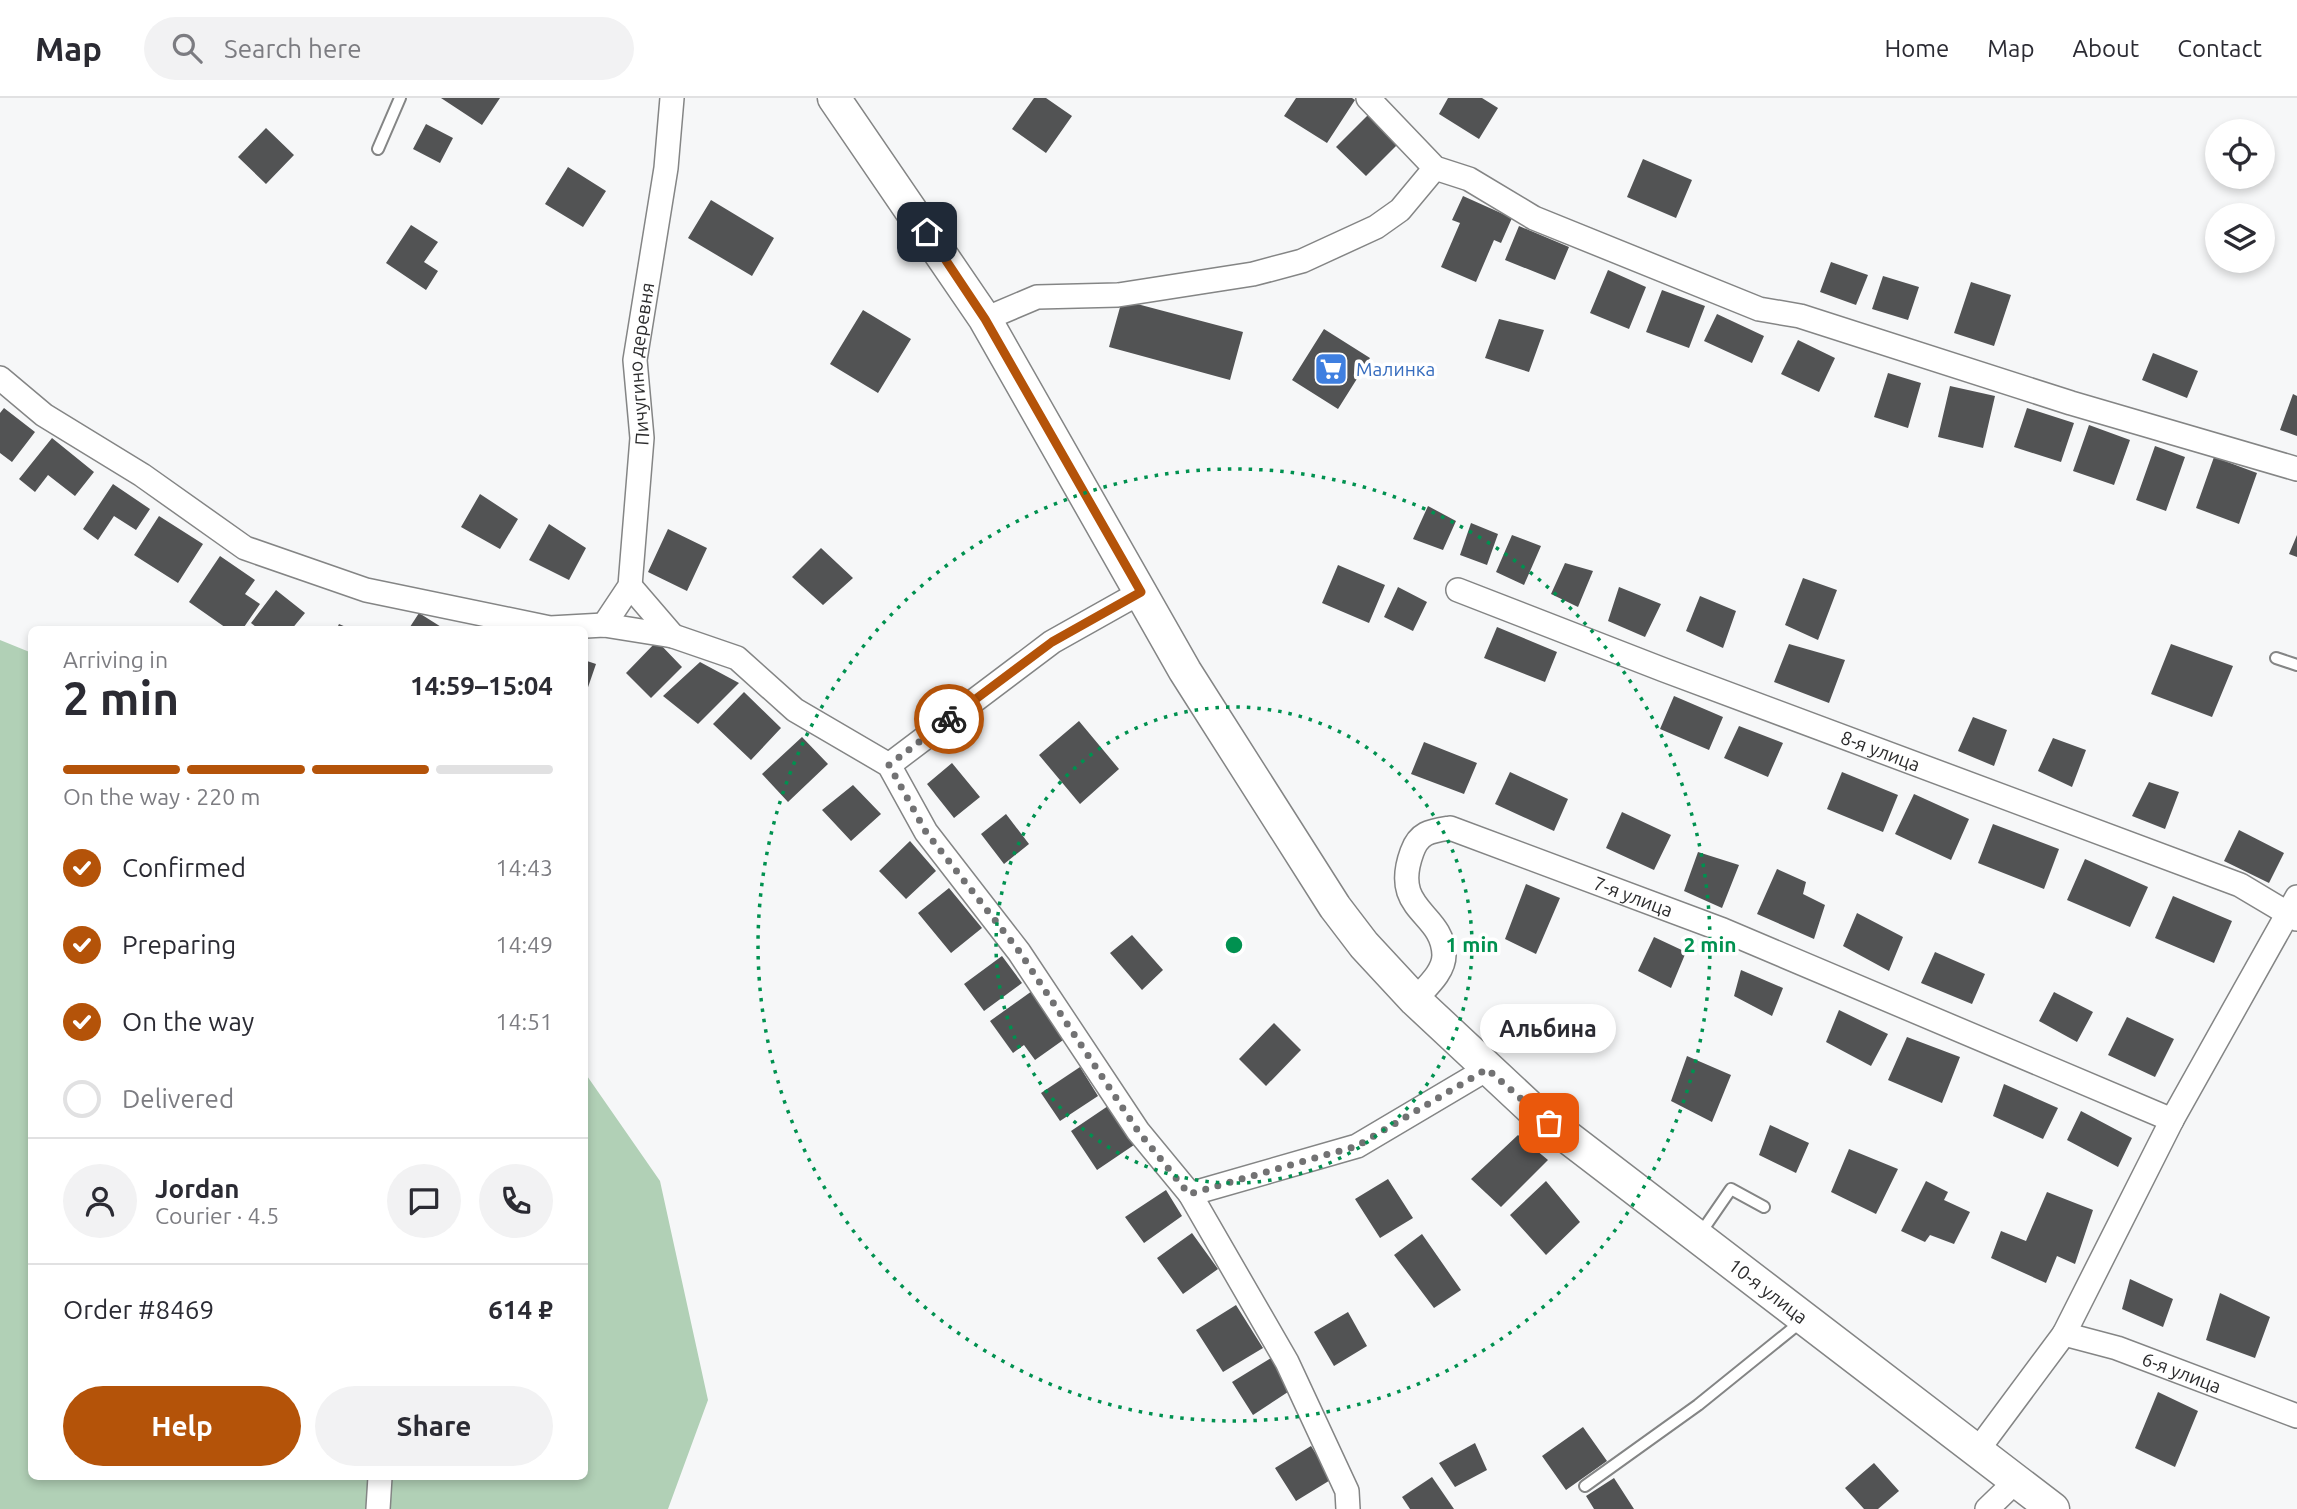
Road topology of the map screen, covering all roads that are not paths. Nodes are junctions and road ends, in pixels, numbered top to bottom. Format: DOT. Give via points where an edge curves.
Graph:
graph roads {
  1 [pos="400,98"];
  2 [pos="672,98"];
  3 [pos="834,98"];
  4 [pos="1368,98"];
  5 [pos="379,149"];
  6 [pos="1435,168"];
  7 [pos="985,319"];
  8 [pos="0,378"];
  9 [pos="2297,468"];
  10 [pos="630,586"];
  11 [pos="1458,590"];
  12 [pos="1141,592"];
  13 [pos="604,625"];
  14 [pos="540,626"];
  15 [pos="586,626"];
  16 [pos="673,636"];
  17 [pos="2276,658"];
  18 [pos="2297,666"];
  19 [pos="889,765"];
  20 [pos="2293,910"];
  21 [pos="1415,1000"];
  22 [pos="1487,1069"];
  23 [pos="2172,1120"];
  24 [pos="1189,1194"];
  25 [pos="1764,1207"];
  26 [pos="1698,1237"];
  27 [pos="1804,1319"];
  28 [pos="2064,1334"];
  29 [pos="2297,1416"];
  30 [pos="1977,1451"];
  31 [pos="380,1480"];
  32 [pos="2016,1481"];
  33 [pos="1585,1486"];
  34 [pos="378,1509"];
  35 [pos="1348,1509"];
  36 [pos="1987,1509"];
  37 [pos="2053,1509"];
  1 -- 5 [label="lane"];
  2 -- 10 [label="street, Пичугино деревня" via="666,168 635,360 642,438"];
  3 -- 7 [label="street, 10-я улица"];
  4 -- 6 [label="street"];
  6 -- 7 [label="street" via="1400,210 1376,227 1302,261 1253,274 1118,295 1037,297"];
  6 -- 9 [label="street" via="1469,179 1534,218 1759,309 1800,316 2071,403"];
  7 -- 12 [label="street, 10-я улица"];
  8 -- 14 [label="street" via="44,415 142,475 245,548 366,590"];
  10 -- 13 [label="street, Пичугино деревня"];
  10 -- 16 [label="street"];
  11 -- 20 [label="street, 8-я улица" via="2240,885"];
  12 -- 19 [label="street" via="1052,642"];
  12 -- 21 [label="street, 10-я улица" via="1185,671 1335,907"];
  13 -- 15 [label="street"];
  13 -- 16 [label="street"];
  16 -- 19 [label="street" via="737,659 795,710"];
  17 -- 18 [label="lane"];
  19 -- 24 [label="street" via="926,832 1019,951 1138,1131"];
  20 -- 23 [label="street"];
  21 -- 22 [label="street, 10-я улица"];
  21 -- 23 [label="street, 7-я улица" via="1442,968 1444,957 1435,931 1408,896 1406,868 1415,843 1427,831 1450,828 1723,930"];
  22 -- 24 [label="street" via="1357,1146"];
  22 -- 26 [label="street, 10-я улица"];
  23 -- 28 [label="street"];
  24 -- 35 [label="street" via="1287,1362 1347,1491"];
  25 -- 26 [label="lane" via="1731,1189"];
  26 -- 27 [label="street, 10-я улица"];
  27 -- 30 [label="street, 10-я улица"];
  27 -- 33 [label="lane" via="1698,1405"];
  28 -- 29 [label="street, 6-я улица" via="2117,1348"];
  28 -- 30 [label="street"];
  30 -- 32 [label="street, 10-я улица"];
  31 -- 34 [label="street"];
  32 -- 36 [label="street"];
  32 -- 37 [label="street, 10-я улица"];
}
